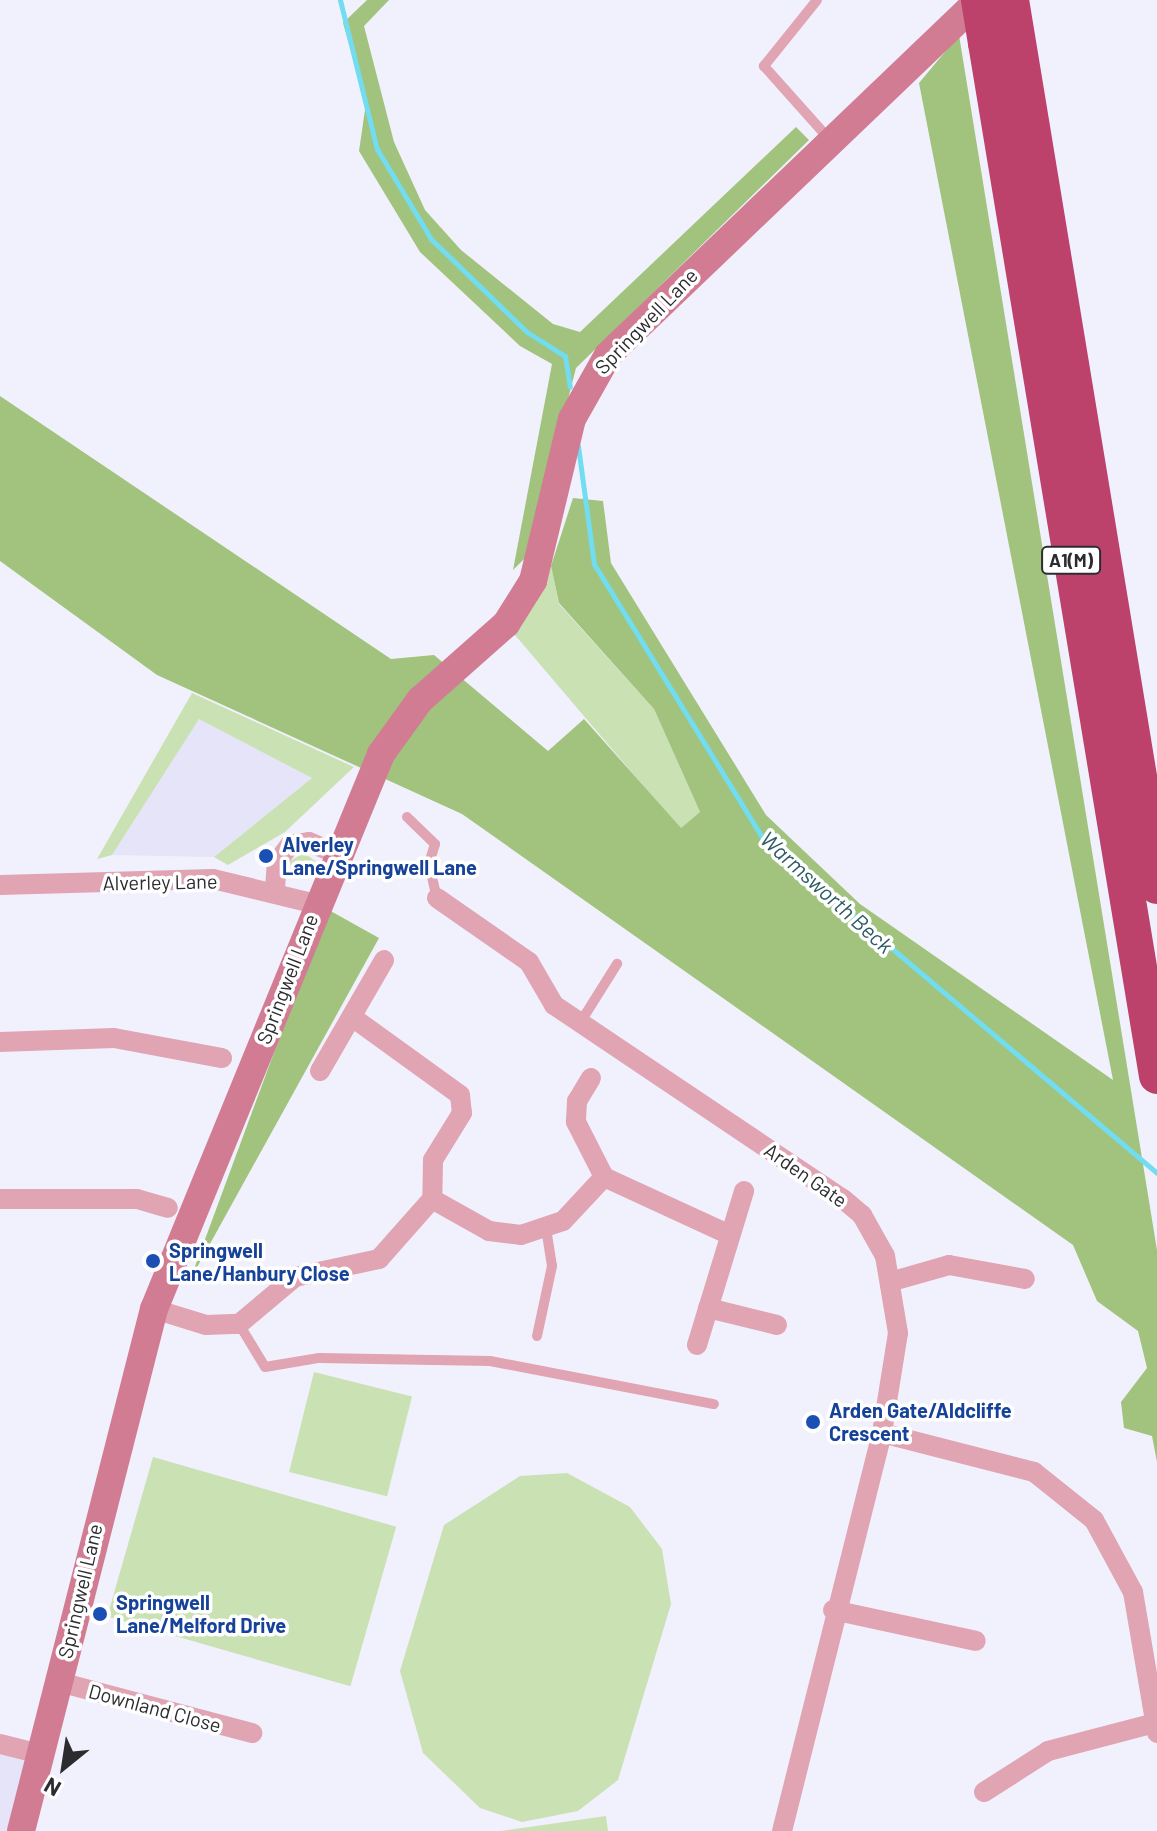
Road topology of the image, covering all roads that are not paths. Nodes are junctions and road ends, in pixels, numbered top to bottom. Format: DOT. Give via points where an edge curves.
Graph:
graph roads {
  1 [pos="817,0"];
  2 [pos="979,0"];
  3 [pos="1012,8"];
  4 [pos="831,141"];
  5 [pos="407,817"];
  6 [pos="335,853"];
  7 [pos="0,885"];
  8 [pos="1157,886"];
  9 [pos="275,889"];
  10 [pos="437,898"];
  11 [pos="316,904"];
  12 [pos="384,960"];
  13 [pos="617,964"];
  14 [pos="352,1017"];
  15 [pos="580,1023"];
  16 [pos="0,1042"];
  17 [pos="222,1058"];
  18 [pos="320,1071"];
  19 [pos="1157,1076"];
  20 [pos="591,1078"];
  21 [pos="604,1177"];
  22 [pos="744,1191"];
  23 [pos="0,1199"];
  24 [pos="432,1199"];
  25 [pos="168,1208"];
  26 [pos="546,1229"];
  27 [pos="730,1235"];
  28 [pos="1025,1279"];
  29 [pos="893,1281"];
  30 [pos="708,1308"];
  31 [pos="154,1309"];
  32 [pos="239,1324"];
  33 [pos="777,1325"];
  34 [pos="537,1336"];
  35 [pos="697,1345"];
  36 [pos="714,1404"];
  37 [pos="882,1433"];
  38 [pos="833,1610"];
  39 [pos="976,1641"];
  40 [pos="59,1682"];
  41 [pos="1156,1728"];
  42 [pos="252,1733"];
  43 [pos="0,1744"];
  44 [pos="40,1754"];
  45 [pos="984,1792"];
  46 [pos="21,1831"];
  47 [pos="782,1831"];
  1 -- 4 [label="lane" via="764,66"];
  2 -- 4 [label="street, Springwell Lane"];
  2 -- 19 [label="highway, A1(M), bridge"];
  3 -- 8 [label="highway, A1(M)"];
  4 -- 6 [label="street, Springwell Lane" via="634,328 590,379 572,419 533,581 486,645 393,733"];
  5 -- 10 [label="lane" via="435,844 429,864"];
  6 -- 9 [label="street" via="309,842 290,845 277,862"];
  6 -- 11 [label="street, Springwell Lane"];
  7 -- 9 [label="street, Alverley Lane" via="213,879"];
  9 -- 11 [label="street, Alverley Lane"];
  10 -- 15 [label="street, Arden Gate" via="522,955 548,999"];
  11 -- 31 [label="street, Springwell Lane"];
  12 -- 14 [label="street"];
  13 -- 15 [label="lane"];
  14 -- 18 [label="street"];
  14 -- 24 [label="street" via="460,1095 462,1113 433,1160"];
  15 -- 29 [label="street, Arden Gate" via="853,1207 877,1235"];
  16 -- 17 [label="street" via="114,1038"];
  20 -- 21 [label="street" via="577,1101 576,1122"];
  21 -- 26 [label="street" via="575,1211"];
  21 -- 27 [label="street"];
  22 -- 27 [label="street"];
  23 -- 25 [label="street" via="137,1199"];
  24 -- 26 [label="street" via="489,1231"];
  24 -- 32 [label="street" via="383,1256 361,1267 295,1277"];
  26 -- 34 [label="lane" via="552,1266"];
  27 -- 30 [label="street"];
  28 -- 29 [label="street" via="940,1265"];
  29 -- 37 [label="street, Arden Gate" via="898,1333"];
  30 -- 33 [label="street"];
  30 -- 35 [label="street"];
  31 -- 32 [label="street" via="206,1325"];
  31 -- 40 [label="street, Springwell Lane"];
  32 -- 36 [label="lane" via="265,1367 319,1358 490,1361"];
  37 -- 38 [label="street, Arden Gate"];
  37 -- 41 [label="street" via="1018,1466 1074,1499 1111,1543 1129,1579"];
  38 -- 39 [label="street"];
  38 -- 47 [label="street, Arden Gate"];
  40 -- 42 [label="street, Downland Close"];
  40 -- 44 [label="street, Springwell Lane"];
  41 -- 45 [label="street" via="1048,1751"];
  43 -- 44 [label="street"];
  44 -- 46 [label="street, Springwell Lane"];
}
